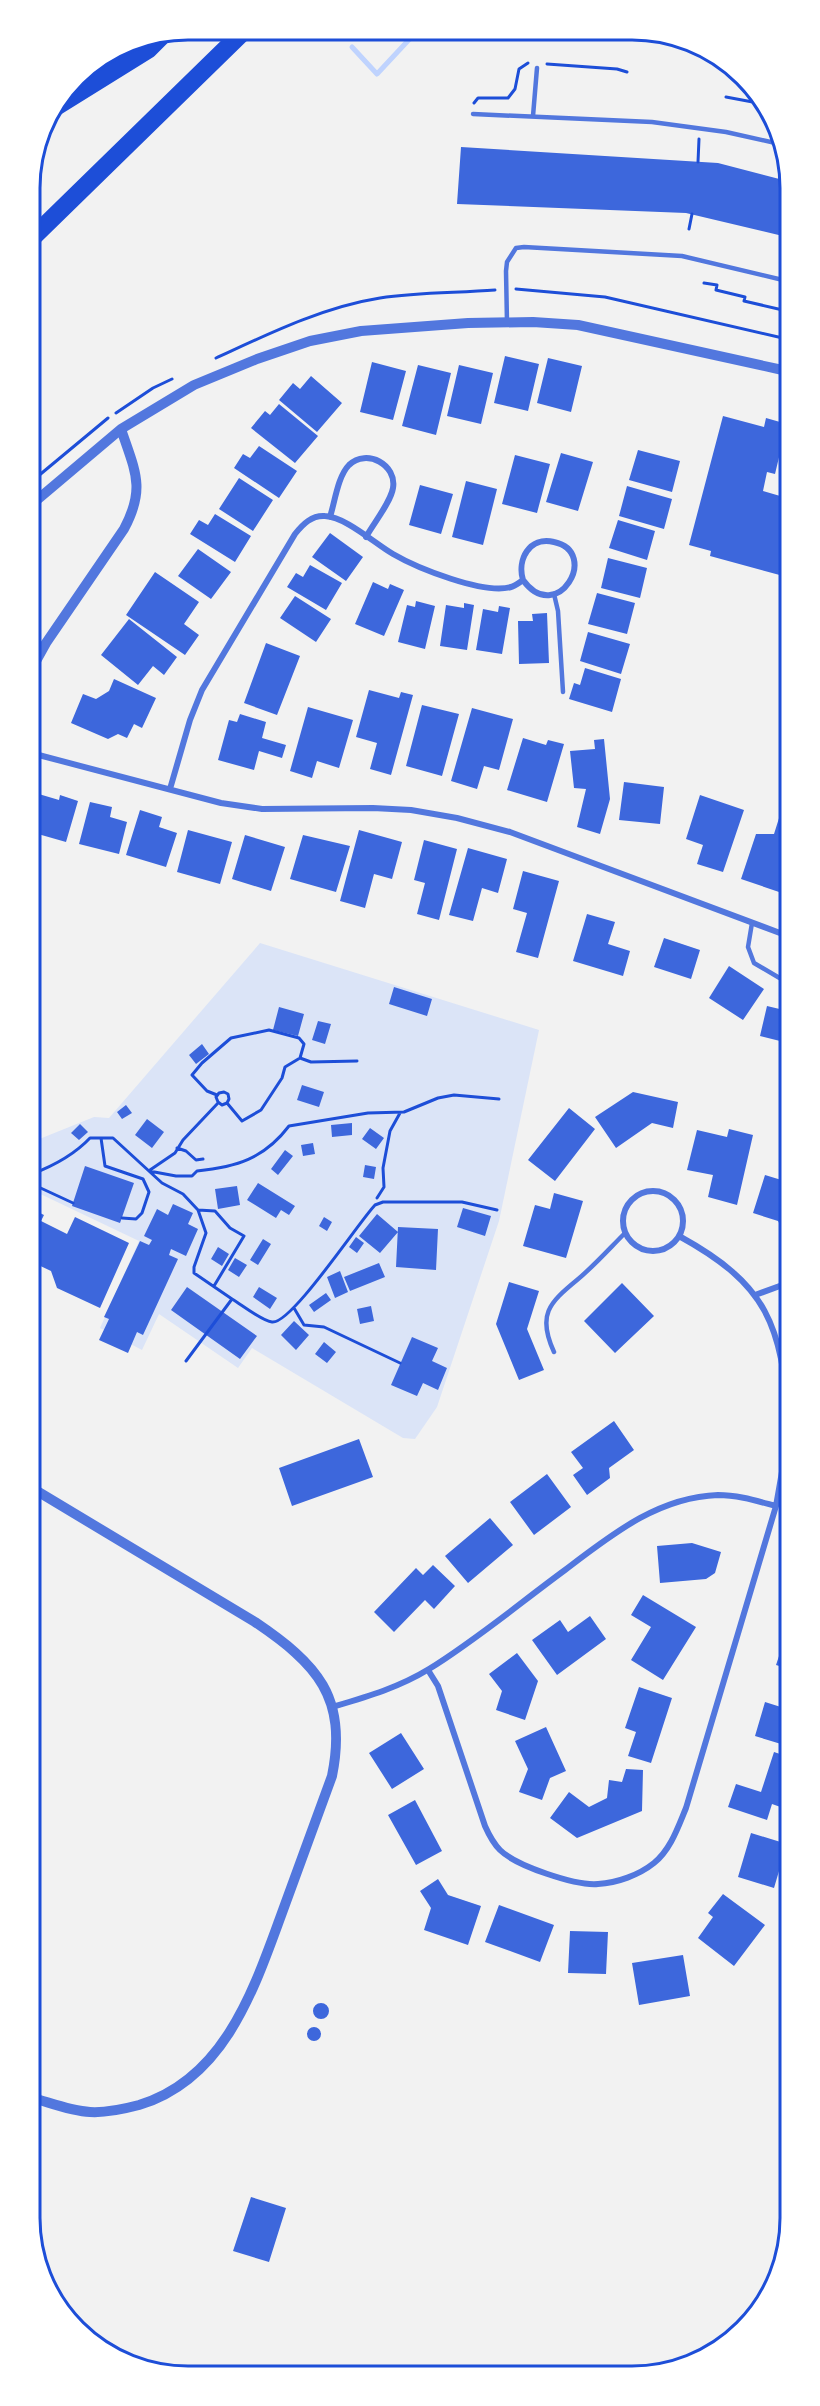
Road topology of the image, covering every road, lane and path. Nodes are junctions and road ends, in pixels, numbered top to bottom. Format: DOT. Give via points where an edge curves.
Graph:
graph roads {
  1 [pos="235,40"];
  2 [pos="153,45"];
  3 [pos="537,68"];
  4 [pos="627,72"];
  5 [pos="73,96"];
  6 [pos="488,98"];
  7 [pos="726,98"];
  8 [pos="752,102"];
  9 [pos="473,114"];
  10 [pos="533,116"];
  11 [pos="772,142"];
  12 [pos="692,214"];
  13 [pos="41,229"];
  14 [pos="689,229"];
  15 [pos="780,279"];
  16 [pos="704,283"];
  17 [pos="521,289"];
  18 [pos="492,290"];
  19 [pos="349,305"];
  20 [pos="780,309"];
  21 [pos="507,322"];
  22 [pos="780,337"];
  23 [pos="780,368"];
  24 [pos="121,429"];
  25 [pos="41,498"];
  26 [pos="330,516"];
  27 [pos="366,537"];
  28 [pos="523,580"];
  29 [pos="554,594"];
  30 [pos="41,651"];
  31 [pos="563,692"];
  32 [pos="41,756"];
  33 [pos="170,789"];
  34 [pos="752,923"];
  35 [pos="780,933"];
  36 [pos="780,978"];
  37 [pos="300,1058"];
  38 [pos="357,1061"];
  39 [pos="217,1095"];
  40 [pos="499,1099"];
  41 [pos="218,1103"];
  42 [pos="227,1103"];
  43 [pos="400,1112"];
  44 [pos="101,1138"];
  45 [pos="177,1149"];
  46 [pos="203,1159"];
  47 [pos="41,1170"];
  48 [pos="149,1171"];
  49 [pos="41,1188"];
  50 [pos="377,1198"];
  51 [pos="73,1203"];
  52 [pos="198,1210"];
  53 [pos="497,1210"];
  54 [pos="122,1218"];
  55 [pos="625,1233"];
  56 [pos="679,1236"];
  57 [pos="214,1286"];
  58 [pos="779,1286"];
  59 [pos="755,1294"];
  60 [pos="232,1299"];
  61 [pos="294,1308"];
  62 [pos="779,1351"];
  63 [pos="554,1352"];
  64 [pos="186,1362"];
  65 [pos="400,1363"];
  66 [pos="779,1487"];
  67 [pos="40,1493"];
  68 [pos="776,1506"];
  69 [pos="428,1670"];
  70 [pos="332,1707"];
  71 [pos="40,2100"];
  1 -- 13 [label="highway"];
  2 -- 5 [label="highway"];
  3 -- 10 [label="lane"];
  4 -- 6 [label="path" via="525,64 519,69 513,94 504,99"];
  7 -- 8 [label="path"];
  9 -- 10 [label="lane"];
  10 -- 11 [label="lane" via="687,125"];
  12 -- 14 [label="path"];
  15 -- 21 [label="lane" via="682,256 516,248 507,262"];
  16 -- 20 [label="path" via="745,297 744,301"];
  17 -- 22 [label="path" via="605,297"];
  18 -- 19 [label="path" via="410,294"];
  21 -- 23 [label="street" via="578,325"];
  21 -- 24 [label="street" via="410,326 310,341 194,386"];
  24 -- 25 [label="street"];
  24 -- 30 [label="street" via="136,476 134,510"];
  26 -- 27 [label="street"];
  26 -- 27 [label="street" via="349,465 363,458 379,461 391,472 393,488"];
  26 -- 33 [label="street" via="311,519 295,534 213,669 190,720"];
  27 -- 28 [label="street" via="415,565 462,582 512,587"];
  28 -- 29 [label="street" via="535,592"];
  28 -- 29 [label="street" via="521,564 528,549 543,541 560,544 572,556 574,572 567,587"];
  29 -- 31 [label="lane"];
  32 -- 33 [label="street"];
  33 -- 34 [label="street" via="262,809 374,808 457,818 510,832"];
  34 -- 35 [label="street"];
  34 -- 36 [label="lane" via="748,947 754,963"];
  37 -- 38 [label="path" via="311,1062"];
  37 -- 39 [label="path" via="304,1044 299,1038 269,1030 227,1040 192,1075 207,1091"];
  37 -- 42 [label="path" via="285,1067 261,1110 242,1121"];
  39 -- 41 [label="path"];
  39 -- 42 [label="path" via="226,1092"];
  40 -- 43 [label="path" via="454,1095"];
  41 -- 42 [label="path"];
  41 -- 45 [label="path"];
  43 -- 48 [label="path" via="368,1113 289,1126 277,1143 251,1158 224,1168 197,1171 192,1176"];
  43 -- 50 [label="path" via="390,1131 383,1168 384,1187"];
  44 -- 47 [label="path" via="90,1138 81,1148"];
  44 -- 48 [label="path" via="113,1138"];
  44 -- 54 [label="path" via="105,1166 143,1179 149,1192 136,1219"];
  45 -- 46 [label="path" via="196,1160"];
  45 -- 48 [label="path"];
  48 -- 52 [label="path" via="183,1194"];
  49 -- 51 [label="path"];
  52 -- 57 [label="path" via="206,1233 195,1273"];
  52 -- 57 [label="path" via="215,1211 230,1228 244,1236"];
  53 -- 61 [label="path" via="462,1203 375,1205"];
  55 -- 56 [label="street" via="638,1247 656,1251"];
  55 -- 56 [label="street" via="626,1206 640,1194 658,1191 675,1201 680,1209"];
  55 -- 63 [label="lane" via="553,1303 546,1319 546,1335"];
  56 -- 59 [label="street" via="735,1272"];
  57 -- 60 [label="path"];
  58 -- 59 [label="street"];
  59 -- 62 [label="street"];
  60 -- 61 [label="path" via="274,1323"];
  60 -- 64 [label="path"];
  61 -- 65 [label="path" via="304,1325 324,1327"];
  66 -- 68 [label="street"];
  67 -- 70 [label="street" via="290,1646 321,1682"];
  68 -- 69 [label="street" via="719,1495 692,1498 642,1516"];
  68 -- 69 [label="street" via="686,1808 667,1848 654,1863 634,1875 596,1884 550,1875 518,1863 499,1849 485,1826 438,1686"];
  69 -- 70 [label="street" via="390,1690"];
  70 -- 71 [label="street" via="337,1751 332,1776 262,1968 225,2041 204,2067 158,2099 127,2108 90,2112"];
}
